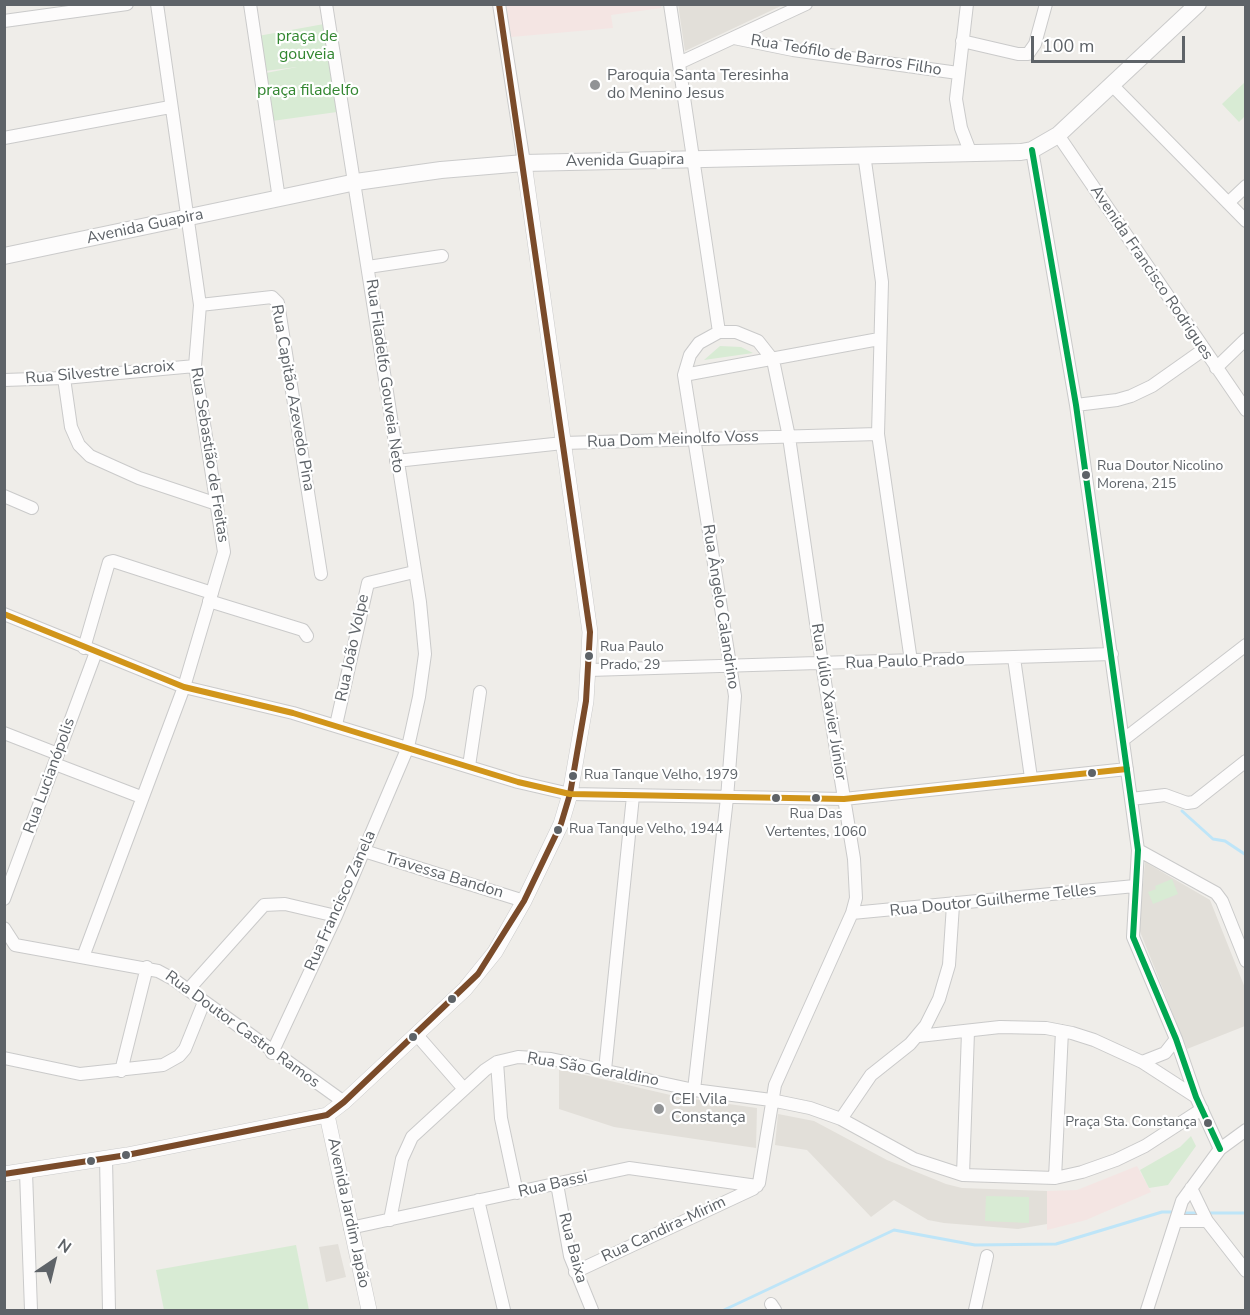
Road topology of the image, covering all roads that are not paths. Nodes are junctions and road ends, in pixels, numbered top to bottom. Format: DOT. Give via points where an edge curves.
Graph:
graph roads {
  1 [pos="127,4"];
  2 [pos="157,4"];
  3 [pos="250,4"];
  4 [pos="326,4"];
  5 [pos="499,4"];
  6 [pos="670,4"];
  7 [pos="806,4"];
  8 [pos="967,4"];
  9 [pos="1046,4"];
  10 [pos="1198,4"];
  11 [pos="4,21"];
  12 [pos="734,38"];
  13 [pos="962,41"];
  14 [pos="679,63"];
  15 [pos="958,73"];
  16 [pos="1112,84"];
  17 [pos="170,107"];
  18 [pos="1058,135"];
  19 [pos="4,138"];
  20 [pos="1032,150"];
  21 [pos="864,154"];
  22 [pos="971,154"];
  23 [pos="693,160"];
  24 [pos="524,163"];
  25 [pos="356,182"];
  26 [pos="1245,186"];
  27 [pos="279,199"];
  28 [pos="1228,203"];
  29 [pos="187,218"];
  30 [pos="1245,221"];
  31 [pos="4,256"];
  32 [pos="442,256"];
  33 [pos="368,267"];
  34 [pos="200,305"];
  35 [pos="719,333"];
  36 [pos="879,339"];
  37 [pos="1245,339"];
  38 [pos="1203,350"];
  39 [pos="773,360"];
  40 [pos="195,366"];
  41 [pos="1216,368"];
  42 [pos="684,375"];
  43 [pos="64,378"];
  44 [pos="4,380"];
  45 [pos="1076,405"];
  46 [pos="1245,410"];
  47 [pos="878,434"];
  48 [pos="789,437"];
  49 [pos="694,440"];
  50 [pos="563,443"];
  51 [pos="396,461"];
  52 [pos="4,496"];
  53 [pos="217,504"];
  54 [pos="32,508"];
  55 [pos="414,572"];
  56 [pos="321,574"];
  57 [pos="211,597"];
  58 [pos="4,614"];
  59 [pos="307,636"];
  60 [pos="1245,645"];
  61 [pos="90,650"];
  62 [pos="1113,654"];
  63 [pos="1014,658"];
  64 [pos="911,661"];
  65 [pos="822,664"];
  66 [pos="730,666"];
  67 [pos="589,670"];
  68 [pos="184,687"];
  69 [pos="480,692"];
  70 [pos="336,725"];
  71 [pos="4,734"];
  72 [pos="1123,740"];
  73 [pos="408,747"];
  74 [pos="57,759"];
  75 [pos="1245,761"];
  76 [pos="470,766"];
  77 [pos="1127,769"];
  78 [pos="1031,778"];
  79 [pos="570,794"];
  80 [pos="633,796"];
  81 [pos="141,797"];
  82 [pos="727,798"];
  83 [pos="1131,799"];
  84 [pos="844,800"];
  85 [pos="1138,850"];
  86 [pos="364,851"];
  87 [pos="1135,886"];
  88 [pos="4,899"];
  89 [pos="524,901"];
  90 [pos="953,905"];
  91 [pos="852,913"];
  92 [pos="336,916"];
  93 [pos="4,928"];
  94 [pos="15,945"];
  95 [pos="4,953"];
  96 [pos="83,957"];
  97 [pos="1245,961"];
  98 [pos="147,967"];
  99 [pos="188,990"];
  100 [pos="204,1002"];
  101 [pos="968,1032"];
  102 [pos="1062,1032"];
  103 [pos="416,1034"];
  104 [pos="919,1036"];
  105 [pos="1176,1039"];
  106 [pos="272,1053"];
  107 [pos="4,1058"];
  108 [pos="497,1062"];
  109 [pos="1142,1062"];
  110 [pos="605,1070"];
  111 [pos="121,1071"];
  112 [pos="464,1089"];
  113 [pos="694,1090"];
  114 [pos="1196,1097"];
  115 [pos="771,1100"];
  116 [pos="344,1102"];
  117 [pos="1202,1109"];
  118 [pos="327,1115"];
  119 [pos="841,1119"];
  120 [pos="1245,1130"];
  121 [pos="1220,1149"];
  122 [pos="106,1158"];
  123 [pos="26,1172"];
  124 [pos="4,1174"];
  125 [pos="963,1175"];
  126 [pos="1055,1178"];
  127 [pos="557,1184"];
  128 [pos="755,1187"];
  129 [pos="517,1193"];
  130 [pos="1191,1195"];
  131 [pos="478,1200"];
  132 [pos="1177,1219"];
  133 [pos="390,1220"];
  134 [pos="1207,1220"];
  135 [pos="350,1228"];
  136 [pos="987,1256"];
  137 [pos="1245,1271"];
  138 [pos="575,1272"];
  139 [pos="31,1311"];
  140 [pos="109,1311"];
  141 [pos="369,1311"];
  142 [pos="504,1311"];
  143 [pos="592,1311"];
  144 [pos="975,1311"];
  145 [pos="1147,1311"];
  1 -- 11 [label="street"];
  2 -- 17 [label="street, Rua Sebastião de Freitas"];
  3 -- 27 [label="street"];
  4 -- 25 [label="street, Rua Filadelfo Gouveia Neto"];
  5 -- 24 [label="street"];
  6 -- 14 [label="street"];
  7 -- 12 [label="street"];
  8 -- 13 [label="street"];
  9 -- 13 [label="street" via="1035,45 1028,54"];
  10 -- 16 [label="main road, Avenida Guapira"];
  12 -- 14 [label="street"];
  12 -- 15 [label="street, Rua Teófilo de Barros Filho"];
  13 -- 15 [label="street"];
  14 -- 23 [label="street"];
  15 -- 22 [label="street" via="958,113"];
  16 -- 18 [label="main road, Avenida Guapira"];
  16 -- 28 [label="street"];
  17 -- 19 [label="street"];
  17 -- 29 [label="street, Rua Sebastião de Freitas"];
  18 -- 20 [label="main road, Avenida Guapira"];
  18 -- 38 [label="street, Avenida Francisco Rodrigues"];
  20 -- 22 [label="main road, Avenida Guapira"];
  20 -- 45 [label="street"];
  21 -- 22 [label="main road, Avenida Guapira"];
  21 -- 23 [label="main road, Avenida Guapira"];
  21 -- 36 [label="street" via="880,253"];
  23 -- 24 [label="main road, Avenida Guapira"];
  23 -- 35 [label="street"];
  24 -- 25 [label="main road, Avenida Guapira"];
  24 -- 50 [label="street"];
  25 -- 27 [label="main road, Avenida Guapira"];
  25 -- 33 [label="street, Rua Filadelfo Gouveia Neto"];
  26 -- 28 [label="street"];
  27 -- 29 [label="main road, Avenida Guapira"];
  28 -- 30 [label="street"];
  29 -- 31 [label="main road, Avenida Guapira"];
  29 -- 34 [label="street, Rua Sebastião de Freitas"];
  32 -- 33 [label="street"];
  33 -- 51 [label="street, Rua Filadelfo Gouveia Neto"];
  34 -- 40 [label="street, Rua Sebastião de Freitas"];
  34 -- 56 [label="street, Rua Capitão Azevedo Pina" via="272,297 278,303"];
  35 -- 39 [label="street" via="751,336"];
  35 -- 42 [label="street" via="694,348"];
  36 -- 39 [label="street"];
  36 -- 47 [label="street"];
  37 -- 41 [label="street"];
  38 -- 41 [label="street, Avenida Francisco Rodrigues"];
  38 -- 45 [label="street" via="1131,396"];
  39 -- 42 [label="street"];
  39 -- 48 [label="street, Rua Júlio Xavier Júnior"];
  40 -- 43 [label="street, Rua Silvestre Lacroix"];
  40 -- 53 [label="street, Rua Sebastião de Freitas"];
  41 -- 46 [label="street, Avenida Francisco Rodrigues"];
  42 -- 49 [label="street, Rua Ângelo Calandrino"];
  43 -- 44 [label="street, Rua Silvestre Lacroix"];
  43 -- 53 [label="street" via="71,427 79,445 90,456 139,478"];
  45 -- 62 [label="street"];
  47 -- 48 [label="street, Rua Dom Meinolfo Voss"];
  47 -- 64 [label="street"];
  48 -- 49 [label="street, Rua Dom Meinolfo Voss"];
  48 -- 65 [label="street, Rua Júlio Xavier Júnior"];
  49 -- 50 [label="street, Rua Dom Meinolfo Voss"];
  49 -- 66 [label="street, Rua Ângelo Calandrino"];
  50 -- 51 [label="street, Rua Dom Meinolfo Voss"];
  50 -- 67 [label="street" via="586,591"];
  51 -- 55 [label="street, Rua Filadelfo Gouveia Neto"];
  52 -- 54 [label="street"];
  53 -- 57 [label="street, Rua Sebastião de Freitas" via="224,552"];
  55 -- 70 [label="street, Rua João Volpe" via="368,583"];
  55 -- 73 [label="street, Rua Filadelfo Gouveia Neto" via="425,654"];
  57 -- 59 [label="street" via="303,630"];
  57 -- 61 [label="street, Rua Lucianópolis" via="109,562"];
  57 -- 68 [label="street, Rua Sebastião de Freitas"];
  58 -- 61 [label="street"];
  60 -- 72 [label="street"];
  61 -- 68 [label="street"];
  61 -- 74 [label="street, Rua Lucianópolis"];
  62 -- 63 [label="street, Rua Paulo Prado"];
  62 -- 72 [label="street"];
  63 -- 64 [label="street, Rua Paulo Prado"];
  63 -- 78 [label="street"];
  64 -- 65 [label="street, Rua Paulo Prado"];
  65 -- 66 [label="street, Rua Paulo Prado"];
  65 -- 84 [label="street, Rua Júlio Xavier Júnior"];
  66 -- 67 [label="street, Rua Paulo Prado"];
  66 -- 82 [label="street, Rua Ângelo Calandrino" via="734,710"];
  67 -- 79 [label="street"];
  68 -- 70 [label="street"];
  68 -- 81 [label="street, Rua Sebastião de Freitas"];
  69 -- 76 [label="street"];
  70 -- 73 [label="street"];
  71 -- 74 [label="street"];
  72 -- 77 [label="street"];
  73 -- 76 [label="street"];
  73 -- 86 [label="street, Rua Francisco Zanela"];
  74 -- 81 [label="street"];
  74 -- 88 [label="street, Rua Lucianópolis"];
  75 -- 83 [label="street" via="1194,802 1164,795"];
  76 -- 79 [label="street"];
  77 -- 78 [label="street"];
  77 -- 83 [label="street"];
  78 -- 84 [label="street"];
  79 -- 80 [label="street"];
  79 -- 89 [label="street" via="561,824"];
  80 -- 82 [label="street"];
  80 -- 110 [label="street"];
  81 -- 96 [label="street, Rua Sebastião de Freitas"];
  82 -- 84 [label="street"];
  82 -- 113 [label="street, Rua Ângelo Calandrino"];
  83 -- 85 [label="street"];
  84 -- 91 [label="street, Rua Júlio Xavier Júnior" via="857,886"];
  85 -- 87 [label="street"];
  85 -- 97 [label="street" via="1216,893"];
  86 -- 89 [label="street, Travessa Bandon"];
  86 -- 92 [label="street, Rua Francisco Zanela"];
  87 -- 90 [label="street, Rua Doutor Guilherme Telles"];
  87 -- 105 [label="street" via="1136,947"];
  89 -- 103 [label="street" via="478,974"];
  90 -- 91 [label="street, Rua Doutor Guilherme Telles"];
  90 -- 104 [label="street" via="945,983"];
  91 -- 115 [label="street, Rua Júlio Xavier Júnior"];
  92 -- 99 [label="street" via="285,904 264,904"];
  92 -- 106 [label="street, Rua Francisco Zanela"];
  93 -- 94 [label="street"];
  94 -- 95 [label="street"];
  94 -- 96 [label="street, Rua Doutor Castro Ramos"];
  96 -- 98 [label="street, Rua Doutor Castro Ramos"];
  98 -- 99 [label="street, Rua Doutor Castro Ramos"];
  98 -- 111 [label="street"];
  99 -- 100 [label="street, Rua Doutor Castro Ramos"];
  100 -- 106 [label="street, Rua Doutor Castro Ramos"];
  100 -- 111 [label="street" via="179,1056 163,1065"];
  101 -- 102 [label="street" via="1023,1027"];
  101 -- 104 [label="street"];
  101 -- 125 [label="street"];
  102 -- 109 [label="street" via="1094,1040"];
  102 -- 126 [label="street"];
  103 -- 112 [label="street"];
  103 -- 116 [label="street"];
  104 -- 119 [label="street" via="871,1075"];
  105 -- 109 [label="street" via="1165,1053"];
  105 -- 114 [label="street"];
  106 -- 116 [label="street, Rua Doutor Castro Ramos"];
  107 -- 111 [label="street" via="80,1074"];
  108 -- 110 [label="street, Rua São Geraldino" via="534,1057"];
  108 -- 112 [label="street, Rua São Geraldino"];
  108 -- 129 [label="street" via="501,1118"];
  109 -- 114 [label="street"];
  110 -- 113 [label="street, Rua São Geraldino"];
  112 -- 133 [label="street, Rua São Geraldino" via="406,1147"];
  113 -- 115 [label="street, Rua São Geraldino"];
  114 -- 117 [label="street"];
  115 -- 119 [label="street, Rua São Geraldino"];
  115 -- 128 [label="street, Rua Júlio Xavier Júnior" via="761,1179"];
  116 -- 118 [label="street"];
  117 -- 121 [label="street"];
  117 -- 126 [label="street, Rua São Geraldino" via="1116,1160"];
  118 -- 122 [label="street"];
  118 -- 135 [label="street, Avenida Jardim Japão"];
  119 -- 125 [label="street, Rua São Geraldino" via="914,1159"];
  120 -- 121 [label="street"];
  121 -- 130 [label="street"];
  122 -- 123 [label="street"];
  122 -- 140 [label="street"];
  123 -- 124 [label="street"];
  123 -- 139 [label="street"];
  125 -- 126 [label="street, Rua São Geraldino"];
  127 -- 128 [label="street, Rua Bassi" via="628,1168"];
  127 -- 129 [label="street, Rua Bassi"];
  127 -- 138 [label="street, Rua Baixa"];
  128 -- 138 [label="street, Rua Candira-Mirim"];
  129 -- 131 [label="street, Rua Bassi"];
  130 -- 132 [label="street"];
  130 -- 134 [label="street"];
  131 -- 133 [label="street, Rua Bassi"];
  131 -- 142 [label="street"];
  132 -- 134 [label="street"];
  132 -- 145 [label="street"];
  133 -- 135 [label="street, Rua Bassi"];
  134 -- 137 [label="street"];
  135 -- 141 [label="street, Avenida Jardim Japão"];
  136 -- 144 [label="street"];
  138 -- 143 [label="street, Rua Baixa"];
}
